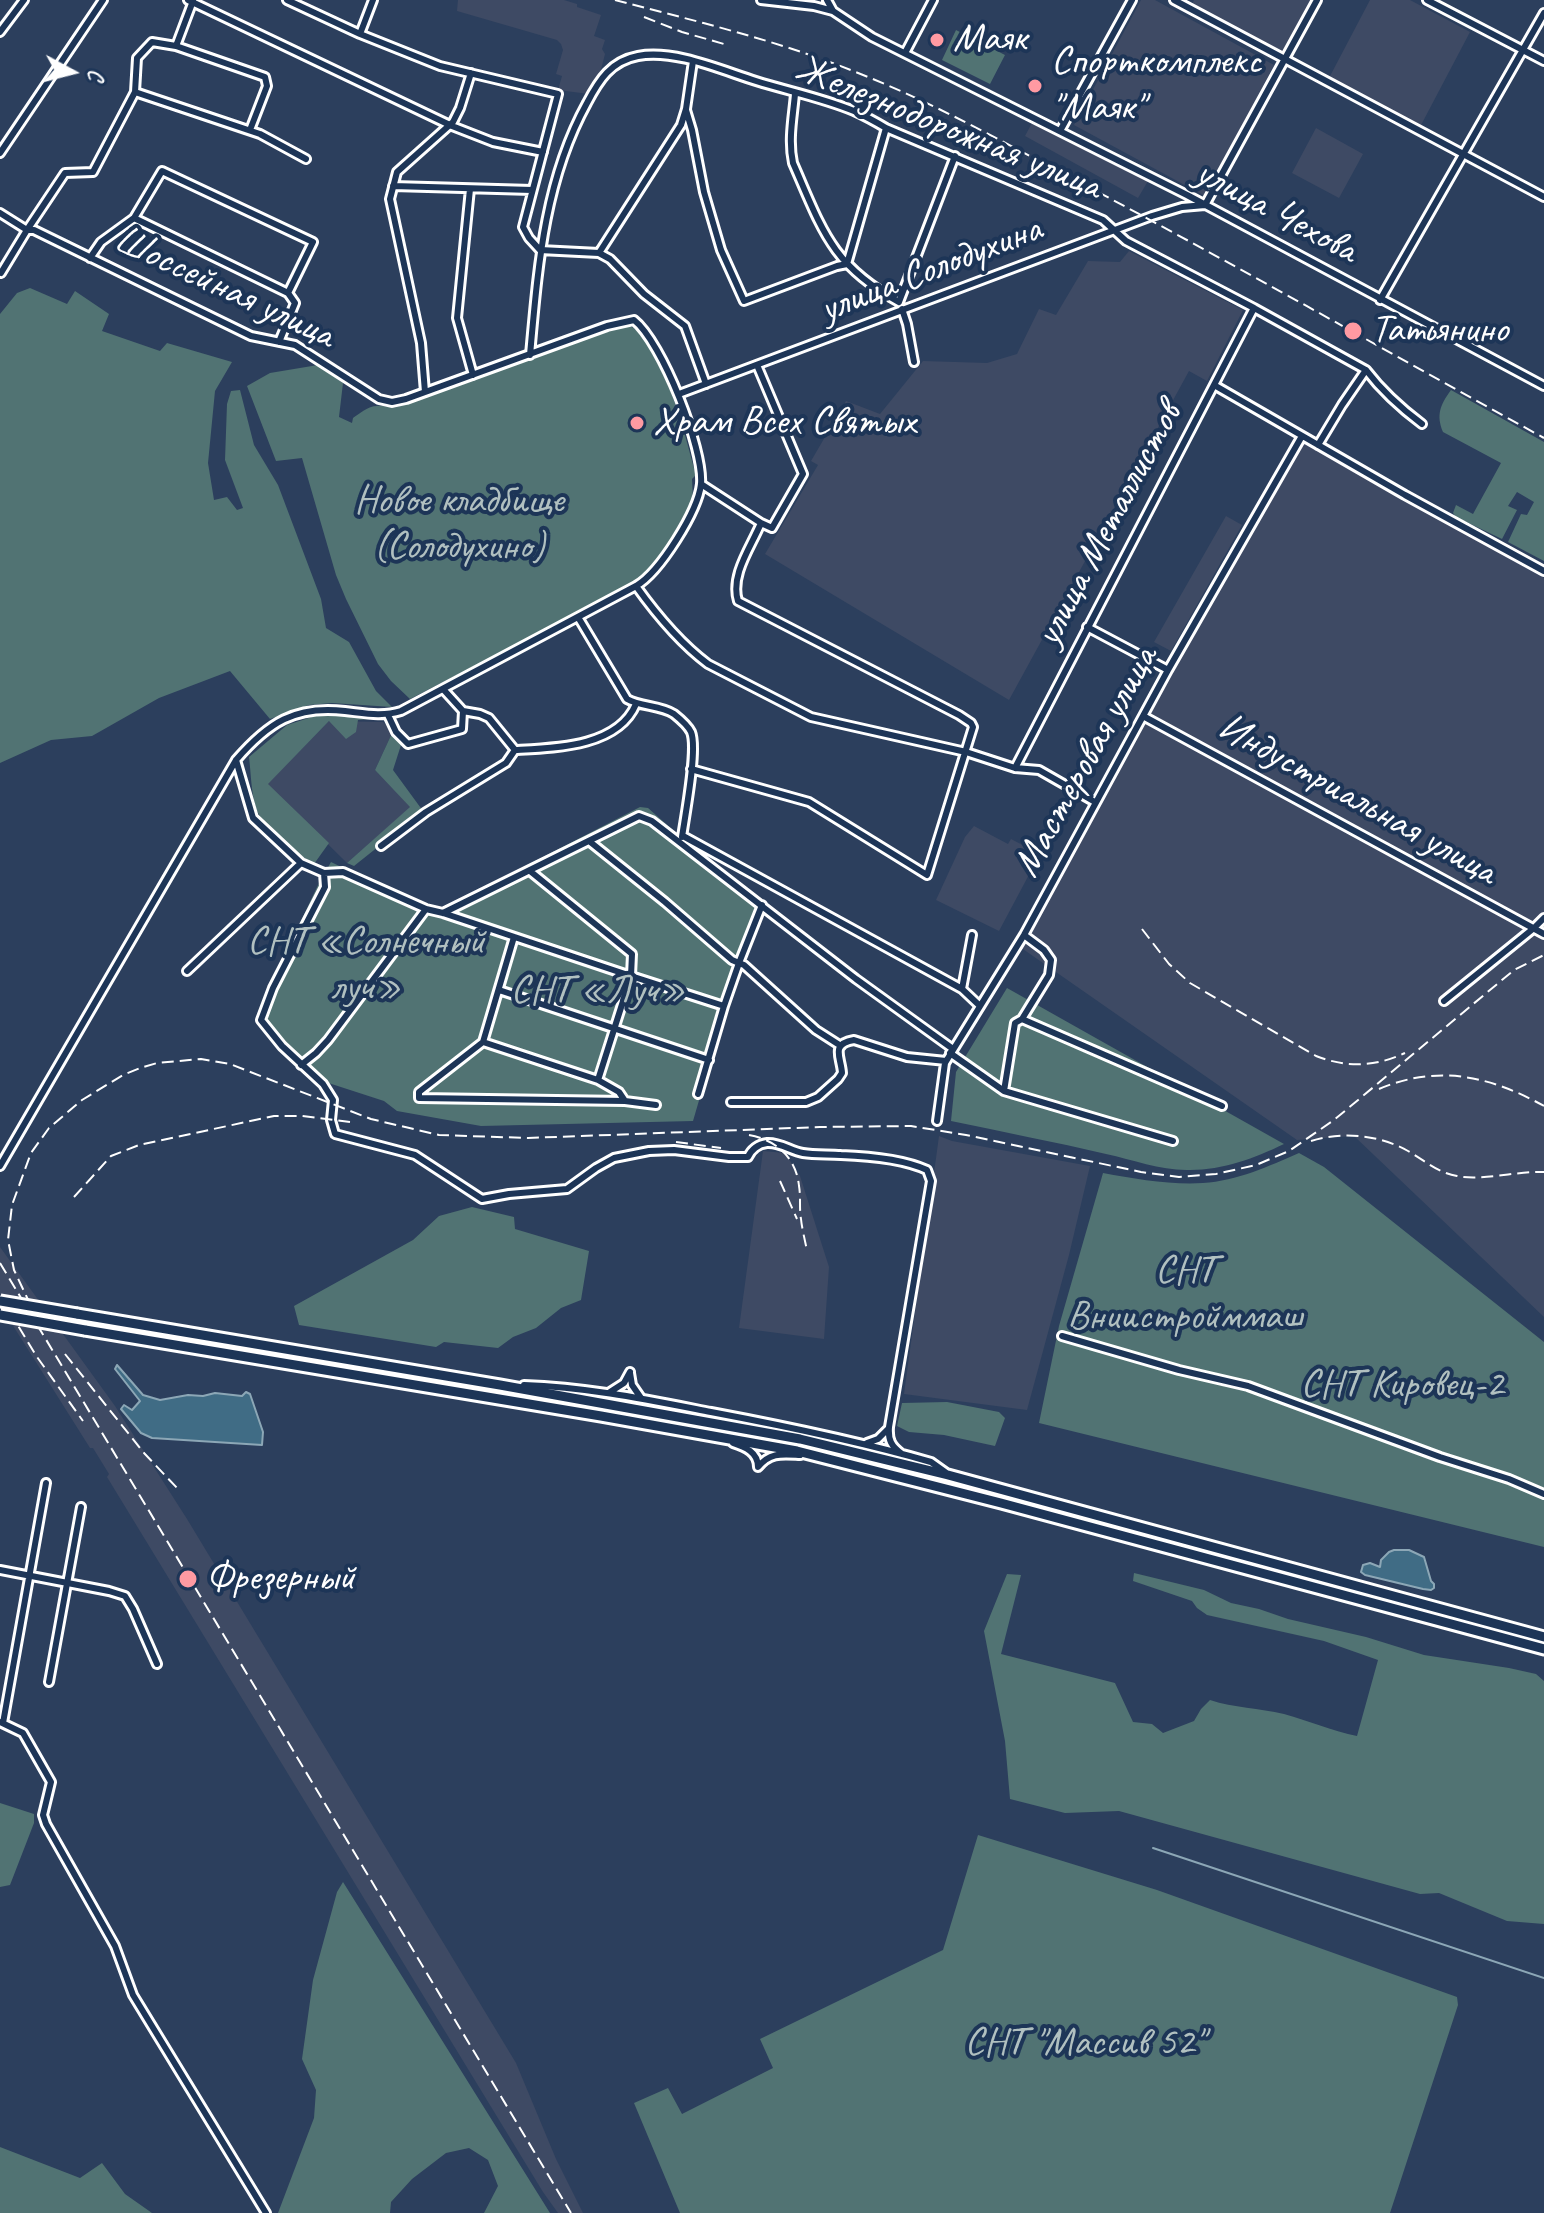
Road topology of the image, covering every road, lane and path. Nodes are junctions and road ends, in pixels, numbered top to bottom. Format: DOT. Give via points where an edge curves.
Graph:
graph roads {
  1 [pos="24,0"];
  2 [pos="103,0"];
  3 [pos="287,0"];
  4 [pos="373,0"];
  5 [pos="761,0"];
  6 [pos="827,0"];
  7 [pos="933,0"];
  8 [pos="1132,0"];
  9 [pos="1174,0"];
  10 [pos="1317,0"];
  11 [pos="1427,0"];
  12 [pos="192,1"];
  13 [pos="833,11"];
  14 [pos="1544,13"];
  15 [pos="0,32"];
  16 [pos="360,34"];
  17 [pos="176,46"];
  18 [pos="1523,50"];
  19 [pos="905,53"];
  20 [pos="1285,58"];
  21 [pos="693,61"];
  22 [pos="1544,61"];
  23 [pos="471,73"];
  24 [pos="135,92"];
  25 [pos="795,94"];
  26 [pos="686,109"];
  27 [pos="450,125"];
  28 [pos="886,128"];
  29 [pos="250,130"];
  30 [pos="1060,131"];
  31 [pos="1,148"];
  32 [pos="543,152"];
  33 [pos="1463,155"];
  34 [pos="955,156"];
  35 [pos="306,159"];
  36 [pos="393,186"];
  37 [pos="470,189"];
  38 [pos="532,190"];
  39 [pos="1187,195"];
  40 [pos="1544,197"];
  41 [pos="1205,205"];
  42 [pos="1182,207"];
  43 [pos="0,213"];
  44 [pos="134,218"];
  45 [pos="27,230"];
  46 [pos="1115,231"];
  47 [pos="540,250"];
  48 [pos="599,253"];
  49 [pos="90,258"];
  50 [pos="847,264"];
  51 [pos="1,273"];
  52 [pos="288,293"];
  53 [pos="1380,300"];
  54 [pos="899,302"];
  55 [pos="1254,308"];
  56 [pos="902,310"];
  57 [pos="279,342"];
  58 [pos="530,355"];
  59 [pos="914,362"];
  60 [pos="757,365"];
  61 [pos="1366,370"];
  62 [pos="473,375"];
  63 [pos="706,384"];
  64 [pos="1214,385"];
  65 [pos="1544,386"];
  66 [pos="425,392"];
  67 [pos="679,394"];
  68 [pos="1422,424"];
  69 [pos="1302,436"];
  70 [pos="1318,445"];
  71 [pos="701,484"];
  72 [pos="761,523"];
  73 [pos="1544,571"];
  74 [pos="636,586"];
  75 [pos="578,617"];
  76 [pos="1087,627"];
  77 [pos="1168,670"];
  78 [pos="443,689"];
  79 [pos="636,704"];
  80 [pos="463,711"];
  81 [pos="388,715"];
  82 [pos="1143,716"];
  83 [pos="515,750"];
  84 [pos="966,752"];
  85 [pos="236,760"];
  86 [pos="1015,768"];
  87 [pos="691,769"];
  88 [pos="1095,802"];
  89 [pos="683,836"];
  90 [pos="589,841"];
  91 [pos="682,845"];
  92 [pos="381,846"];
  93 [pos="301,863"];
  94 [pos="530,871"];
  95 [pos="324,873"];
  96 [pos="762,905"];
  97 [pos="426,909"];
  98 [pos="443,913"];
  99 [pos="1544,918"];
  100 [pos="1534,928"];
  101 [pos="1544,934"];
  102 [pos="972,935"];
  103 [pos="1024,935"];
  104 [pos="514,937"];
  105 [pos="739,963"];
  106 [pos="187,971"];
  107 [pos="631,976"];
  108 [pos="962,989"];
  109 [pos="499,990"];
  110 [pos="1444,1001"];
  111 [pos="724,1006"];
  112 [pos="980,1006"];
  113 [pos="1022,1019"];
  114 [pos="615,1028"];
  115 [pos="483,1042"];
  116 [pos="841,1046"];
  117 [pos="952,1051"];
  118 [pos="709,1060"];
  119 [pos="946,1061"];
  120 [pos="301,1065"];
  121 [pos="598,1080"];
  122 [pos="1004,1091"];
  123 [pos="698,1094"];
  124 [pos="625,1101"];
  125 [pos="731,1102"];
  126 [pos="656,1105"];
  127 [pos="1222,1106"];
  128 [pos="937,1121"];
  129 [pos="1173,1141"];
  130 [pos="0,1166"];
  131 [pos="0,1301"];
  132 [pos="0,1315"];
  133 [pos="1062,1336"];
  134 [pos="500,1385"];
  135 [pos="608,1393"];
  136 [pos="641,1398"];
  137 [pos="889,1427"];
  138 [pos="711,1434"];
  139 [pos="864,1443"];
  140 [pos="902,1454"];
  141 [pos="820,1457"];
  142 [pos="948,1475"];
  143 [pos="46,1483"];
  144 [pos="1544,1494"];
  145 [pos="81,1507"];
  146 [pos="0,1570"];
  147 [pos="29,1576"];
  148 [pos="67,1583"];
  149 [pos="1544,1637"];
  150 [pos="1544,1649"];
  151 [pos="157,1664"];
  152 [pos="49,1682"];
  153 [pos="2,1723"];
  154 [pos="266,2213"];
  1 -- 15 [label="street"];
  2 -- 31 [label="street"];
  3 -- 16 [label="street"];
  4 -- 16 [label="street"];
  5 -- 13 [label="street, улица Чехова"];
  6 -- 13 [label="street"];
  7 -- 19 [label="street"];
  8 -- 30 [label="street"];
  9 -- 20 [label="street"];
  10 -- 20 [label="street"];
  11 -- 18 [label="street"];
  12 -- 17 [label="street"];
  12 -- 27 [label="street"];
  13 -- 19 [label="street, улица Чехова"];
  14 -- 18 [label="street"];
  16 -- 23 [label="street"];
  17 -- 24 [label="street" via="152,42 137,58"];
  17 -- 29 [label="street" via="265,77 267,86"];
  18 -- 22 [label="street"];
  18 -- 33 [label="street"];
  19 -- 30 [label="street, улица Чехова"];
  20 -- 33 [label="street"];
  20 -- 41 [label="street"];
  21 -- 25 [label="street, Железнодорожная улица"];
  21 -- 26 [label="street"];
  21 -- 47 [label="street, Железнодорожная улица" via="635,57 609,69 593,90 562,156"];
  23 -- 27 [label="street"];
  23 -- 32 [label="street" via="558,94"];
  24 -- 29 [label="street"];
  24 -- 45 [label="street" via="93,172 65,173"];
  25 -- 28 [label="street, Железнодорожная улица" via="854,111"];
  25 -- 50 [label="street" via="793,163 824,234"];
  26 -- 48 [label="street"];
  26 -- 50 [label="street" via="721,250 744,301"];
  27 -- 32 [label="street" via="493,142"];
  27 -- 36 [label="street" via="397,172"];
  28 -- 34 [label="street, Железнодорожная улица"];
  28 -- 50 [label="street"];
  29 -- 35 [label="street"];
  30 -- 39 [label="street, улица Чехова"];
  32 -- 38 [label="street"];
  33 -- 40 [label="street"];
  33 -- 53 [label="street"];
  34 -- 46 [label="street, Железнодорожная улица" via="1103,220"];
  34 -- 54 [label="street"];
  36 -- 37 [label="street"];
  36 -- 66 [label="street" via="390,199 421,343"];
  37 -- 38 [label="street"];
  37 -- 62 [label="street" via="457,318"];
  38 -- 47 [label="street" via="523,227"];
  39 -- 41 [label="street, улица Чехова"];
  39 -- 42 [label="street"];
  41 -- 42 [label="street, улица Солодухина"];
  41 -- 53 [label="street, улица Чехова"];
  42 -- 46 [label="street, улица Солодухина"];
  43 -- 45 [label="street, Шоссейная улица"];
  44 -- 49 [label="street" via="101,242"];
  44 -- 52 [label="street"];
  44 -- 52 [label="street" via="162,171 313,242"];
  45 -- 49 [label="street, Шоссейная улица"];
  45 -- 51 [label="street"];
  46 -- 55 [label="street, Железнодорожная улица"];
  46 -- 56 [label="street, улица Солодухина"];
  47 -- 48 [label="street"];
  47 -- 58 [label="street, Железнодорожная улица"];
  48 -- 63 [label="street" via="685,326"];
  49 -- 57 [label="street, Шоссейная улица" via="251,336"];
  50 -- 54 [label="street"];
  52 -- 57 [label="street" via="295,303"];
  53 -- 65 [label="street, улица Чехова"];
  54 -- 56 [label="street"];
  55 -- 61 [label="street, Железнодорожная улица"];
  55 -- 64 [label="street, улица Металлистов"];
  56 -- 59 [label="street"];
  56 -- 60 [label="street, улица Солодухина"];
  57 -- 66 [label="street, Шоссейная улица" via="295,345 379,399 392,402"];
  58 -- 62 [label="street, Шоссейная улица"];
  58 -- 67 [label="street, Шоссейная улица" via="634,320 655,346"];
  60 -- 63 [label="street, улица Солодухина"];
  60 -- 72 [label="street" via="803,474 772,528"];
  61 -- 68 [label="street, Железнодорожная улица"];
  61 -- 70 [label="street"];
  62 -- 66 [label="street, Шоссейная улица"];
  63 -- 67 [label="street, улица Солодухина"];
  64 -- 69 [label="street"];
  64 -- 76 [label="street, улица Металлистов"];
  67 -- 71 [label="street"];
  69 -- 70 [label="street"];
  69 -- 77 [label="street, Мастеровая улица"];
  70 -- 73 [label="street"];
  71 -- 72 [label="street"];
  71 -- 74 [label="street" via="695,507 669,551 655,572"];
  72 -- 84 [label="street" via="736,581 738,601 959,715 973,727"];
  74 -- 75 [label="street"];
  74 -- 84 [label="street" via="697,656 811,717"];
  75 -- 78 [label="street"];
  75 -- 79 [label="street" via="615,682"];
  76 -- 77 [label="street"];
  76 -- 86 [label="street, улица Металлистов"];
  77 -- 82 [label="street, Мастеровая улица"];
  78 -- 80 [label="street"];
  78 -- 81 [label="street"];
  79 -- 83 [label="street" via="630,717 607,734 555,748"];
  79 -- 87 [label="street" via="672,712 681,720 691,732"];
  80 -- 81 [label="street" via="462,729 408,744"];
  80 -- 83 [label="street" via="489,718"];
  81 -- 85 [label="street" via="325,709 293,714"];
  82 -- 88 [label="street, Мастеровая улица"];
  82 -- 100 [label="street, Индустриальная улица"];
  83 -- 92 [label="street" via="506,763"];
  84 -- 86 [label="street"];
  84 -- 87 [label="street" via="927,875 809,802"];
  85 -- 93 [label="street" via="253,818"];
  85 -- 130 [label="street"];
  86 -- 88 [label="street" via="1047,773"];
  87 -- 89 [label="street"];
  88 -- 103 [label="street, Мастеровая улица"];
  89 -- 91 [label="street"];
  89 -- 108 [label="street"];
  90 -- 91 [label="street" via="639,816"];
  90 -- 94 [label="street"];
  90 -- 105 [label="street"];
  91 -- 96 [label="street"];
  93 -- 95 [label="street"];
  93 -- 106 [label="street"];
  94 -- 98 [label="street"];
  94 -- 107 [label="street" via="632,954"];
  95 -- 97 [label="street" via="343,872"];
  95 -- 120 [label="street" via="325,887 261,1020"];
  96 -- 105 [label="street"];
  96 -- 117 [label="street"];
  97 -- 98 [label="street"];
  97 -- 120 [label="street" via="328,1040"];
  98 -- 104 [label="street"];
  99 -- 100 [label="street"];
  100 -- 101 [label="street, Индустриальная улица"];
  100 -- 110 [label="street"];
  102 -- 108 [label="street"];
  103 -- 112 [label="street, Мастеровая улица"];
  103 -- 113 [label="street" via="1051,960 1049,975"];
  104 -- 107 [label="street"];
  104 -- 109 [label="street"];
  105 -- 111 [label="street"];
  105 -- 116 [label="street"];
  107 -- 111 [label="street"];
  107 -- 114 [label="street"];
  108 -- 112 [label="street"];
  109 -- 114 [label="street"];
  109 -- 115 [label="street"];
  111 -- 118 [label="street"];
  112 -- 117 [label="street, Мастеровая улица"];
  113 -- 122 [label="street" via="1015,1023"];
  113 -- 127 [label="street"];
  114 -- 118 [label="street"];
  114 -- 121 [label="street"];
  115 -- 121 [label="street"];
  115 -- 124 [label="street" via="419,1092 419,1098"];
  116 -- 119 [label="street" via="854,1040 907,1057"];
  116 -- 125 [label="street" via="837,1056 842,1073 818,1097 801,1103"];
  117 -- 119 [label="street, Мастеровая улица"];
  117 -- 122 [label="street"];
  118 -- 123 [label="street"];
  119 -- 128 [label="street, Мастеровая улица"];
  120 -- 137 [label="street" via="333,1100 335,1134 415,1155 482,1199 567,1189 614,1158 649,1151 748,1157 768,1143 801,1153 914,1164 927,1170 931,1181"];
  121 -- 124 [label="street"];
  122 -- 129 [label="street"];
  124 -- 126 [label="street"];
  131 -- 134 [label="highway, bridge"];
  132 -- 138 [label="highway, bridge"];
  133 -- 144 [label="street" via="1248,1386"];
  134 -- 135 [label="street"];
  134 -- 142 [label="highway" via="743,1428"];
  135 -- 136 [label="street"];
  135 -- 136 [label="street" via="630,1372"];
  136 -- 139 [label="street"];
  137 -- 139 [label="street" via="878,1439"];
  137 -- 140 [label="street" via="889,1440"];
  138 -- 141 [label="highway"];
  138 -- 141 [label="street" via="752,1451 758,1467 773,1455"];
  139 -- 140 [label="street"];
  140 -- 142 [label="street" via="931,1462"];
  141 -- 150 [label="highway"];
  142 -- 149 [label="highway"];
  143 -- 147 [label="street"];
  145 -- 148 [label="street"];
  146 -- 147 [label="street"];
  147 -- 148 [label="street"];
  147 -- 153 [label="street"];
  148 -- 151 [label="street" via="125,1596"];
  148 -- 152 [label="street"];
  153 -- 154 [label="street" via="23,1733 51,1782 43,1815 46,1824 115,1946 133,1995"];
}
